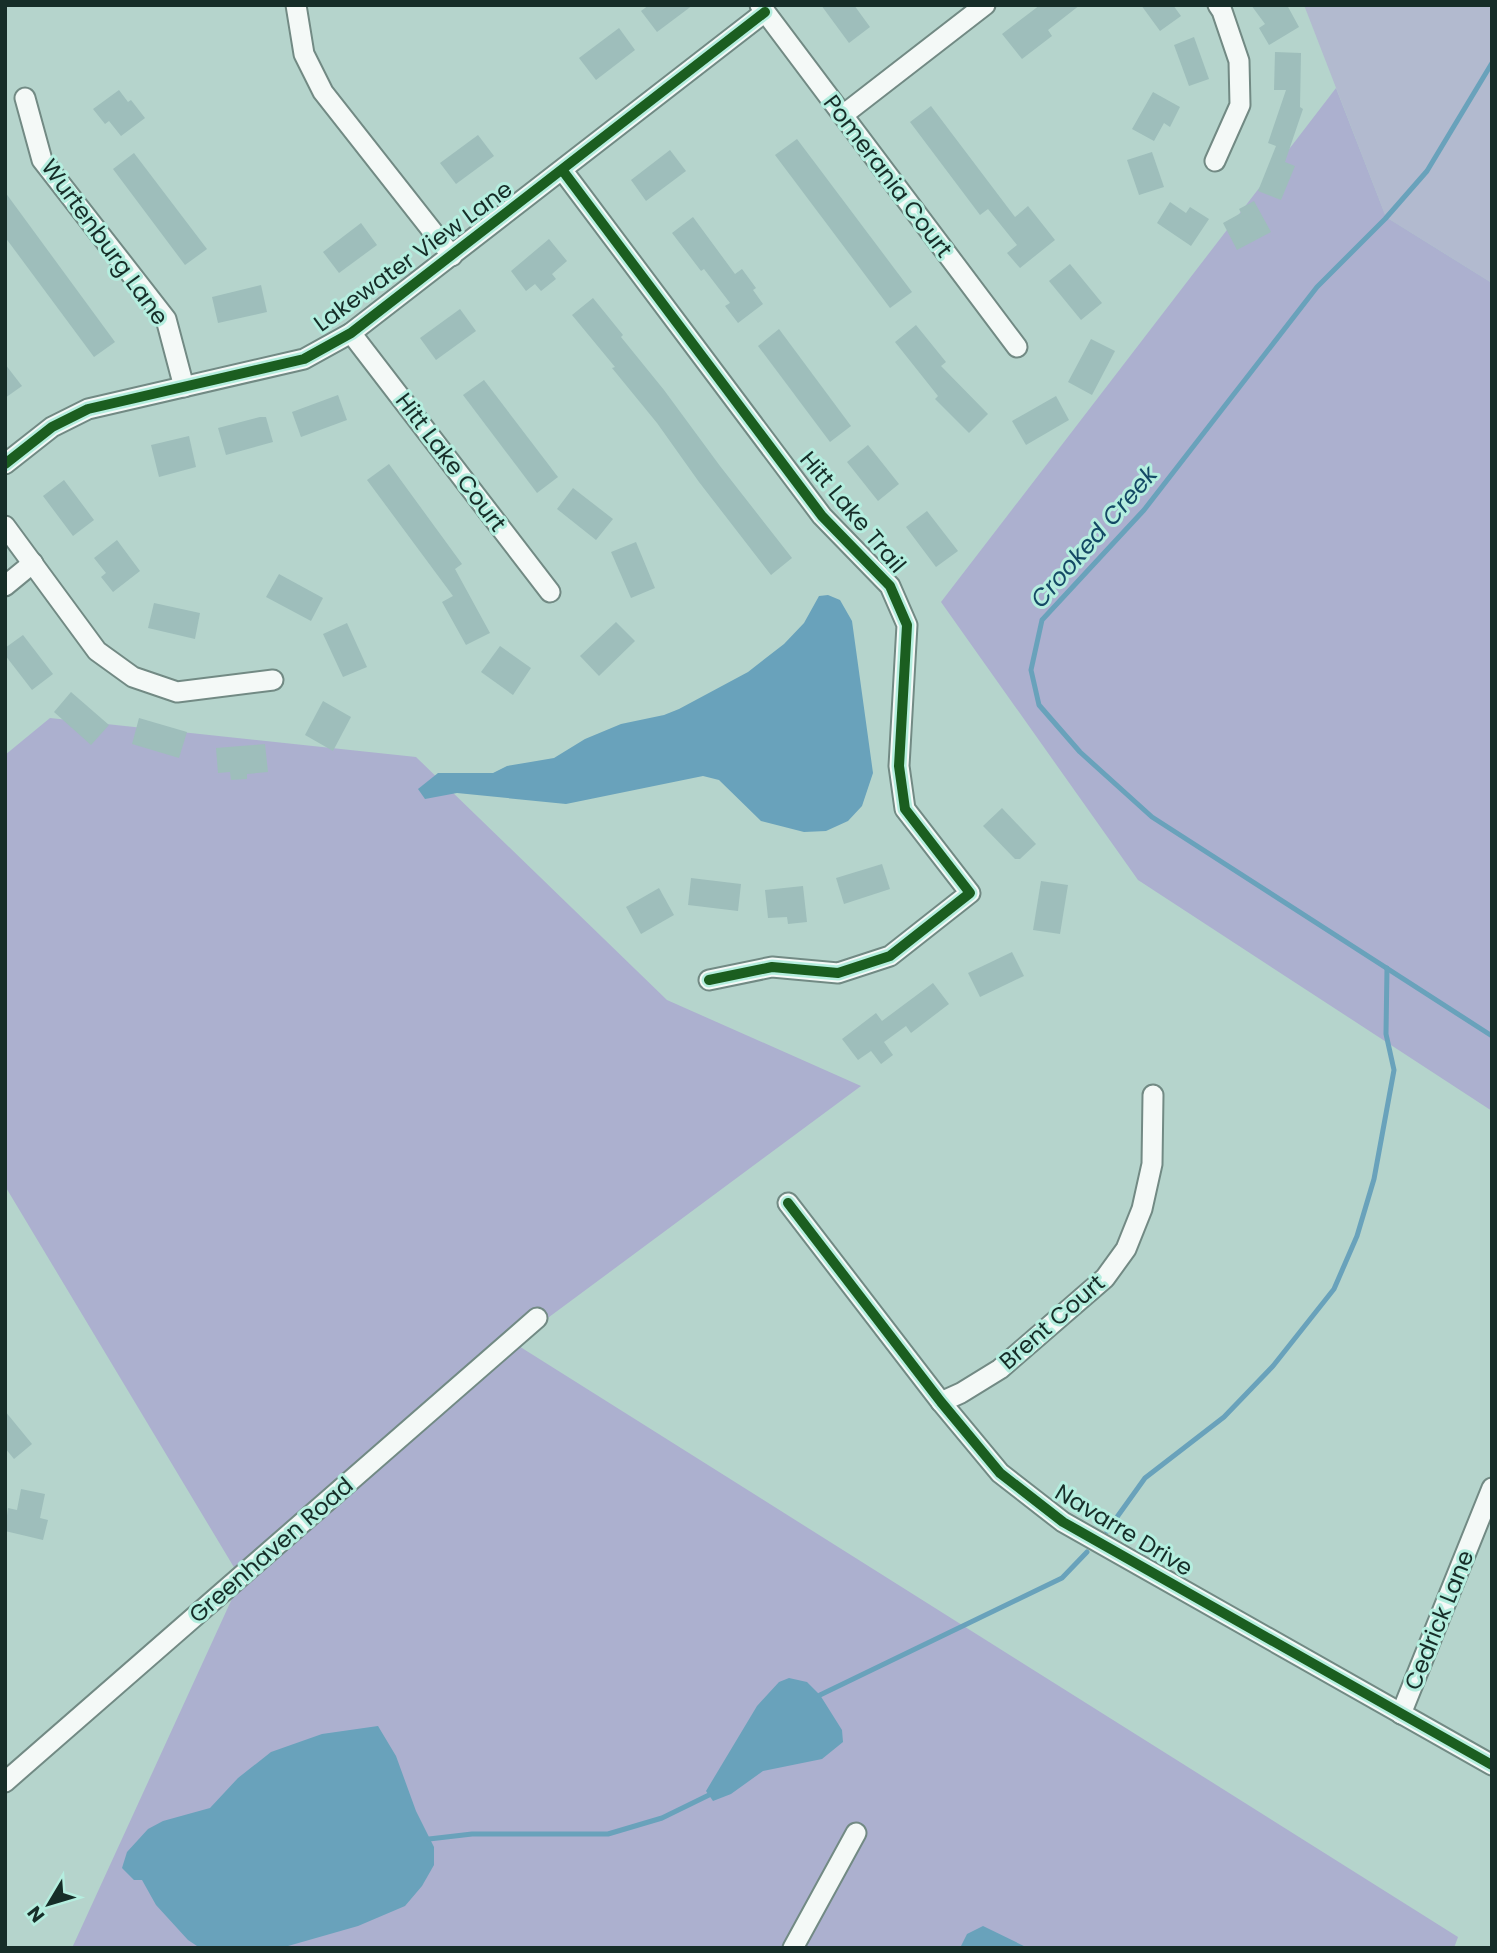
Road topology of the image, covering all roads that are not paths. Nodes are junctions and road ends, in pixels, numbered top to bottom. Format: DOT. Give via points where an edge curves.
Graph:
graph roads {
  1 [pos="296,5"];
  2 [pos="985,5"];
  3 [pos="1218,5"];
  4 [pos="762,9"];
  5 [pos="25,98"];
  6 [pos="843,116"];
  7 [pos="1216,161"];
  8 [pos="563,171"];
  9 [pos="452,256"];
  10 [pos="351,333"];
  11 [pos="1017,347"];
  12 [pos="184,387"];
  13 [pos="5,464"];
  14 [pos="5,526"];
  15 [pos="33,563"];
  16 [pos="5,586"];
  17 [pos="550,592"];
  18 [pos="273,680"];
  19 [pos="709,980"];
  20 [pos="1153,1095"];
  21 [pos="788,1203"];
  22 [pos="537,1318"];
  23 [pos="941,1402"];
  24 [pos="1492,1488"];
  25 [pos="1402,1714"];
  26 [pos="1492,1765"];
  27 [pos="5,1782"];
  28 [pos="856,1833"];
  29 [pos="793,1948"];
  1 -- 9 [label="street" via="304,54 323,93"];
  2 -- 6 [label="street"];
  3 -- 7 [label="street" via="1240,61 1240,105"];
  4 -- 6 [label="street, Pomerania Court"];
  4 -- 8 [label="street, Lakewater View Lane"];
  5 -- 12 [label="street, Wurtenburg Lane" via="42,160 166,319"];
  6 -- 11 [label="street, Pomerania Court"];
  8 -- 9 [label="street, Lakewater View Lane"];
  8 -- 19 [label="street, Hitt Lake Trail" via="822,516 890,586 907,625 899,766 905,809 970,893 890,956 838,973 772,967"];
  9 -- 10 [label="street, Lakewater View Lane"];
  10 -- 12 [label="street, Lakewater View Lane" via="304,359"];
  10 -- 17 [label="street, Hitt Lake Court"];
  12 -- 13 [label="street, Lakewater View Lane" via="88,410 52,427"];
  14 -- 15 [label="street"];
  15 -- 16 [label="street"];
  15 -- 18 [label="street" via="97,651 133,677 177,692"];
  20 -- 23 [label="street, Brent Court" via="1152,1164 1126,1250 1105,1278 1000,1369"];
  21 -- 23 [label="street, Navarre Drive"];
  22 -- 27 [label="street, Greenhaven Road"];
  23 -- 25 [label="street, Navarre Drive" via="1000,1473 1063,1522"];
  24 -- 25 [label="street, Cedrick Lane"];
  25 -- 26 [label="street, Navarre Drive"];
  28 -- 29 [label="street"];
}
